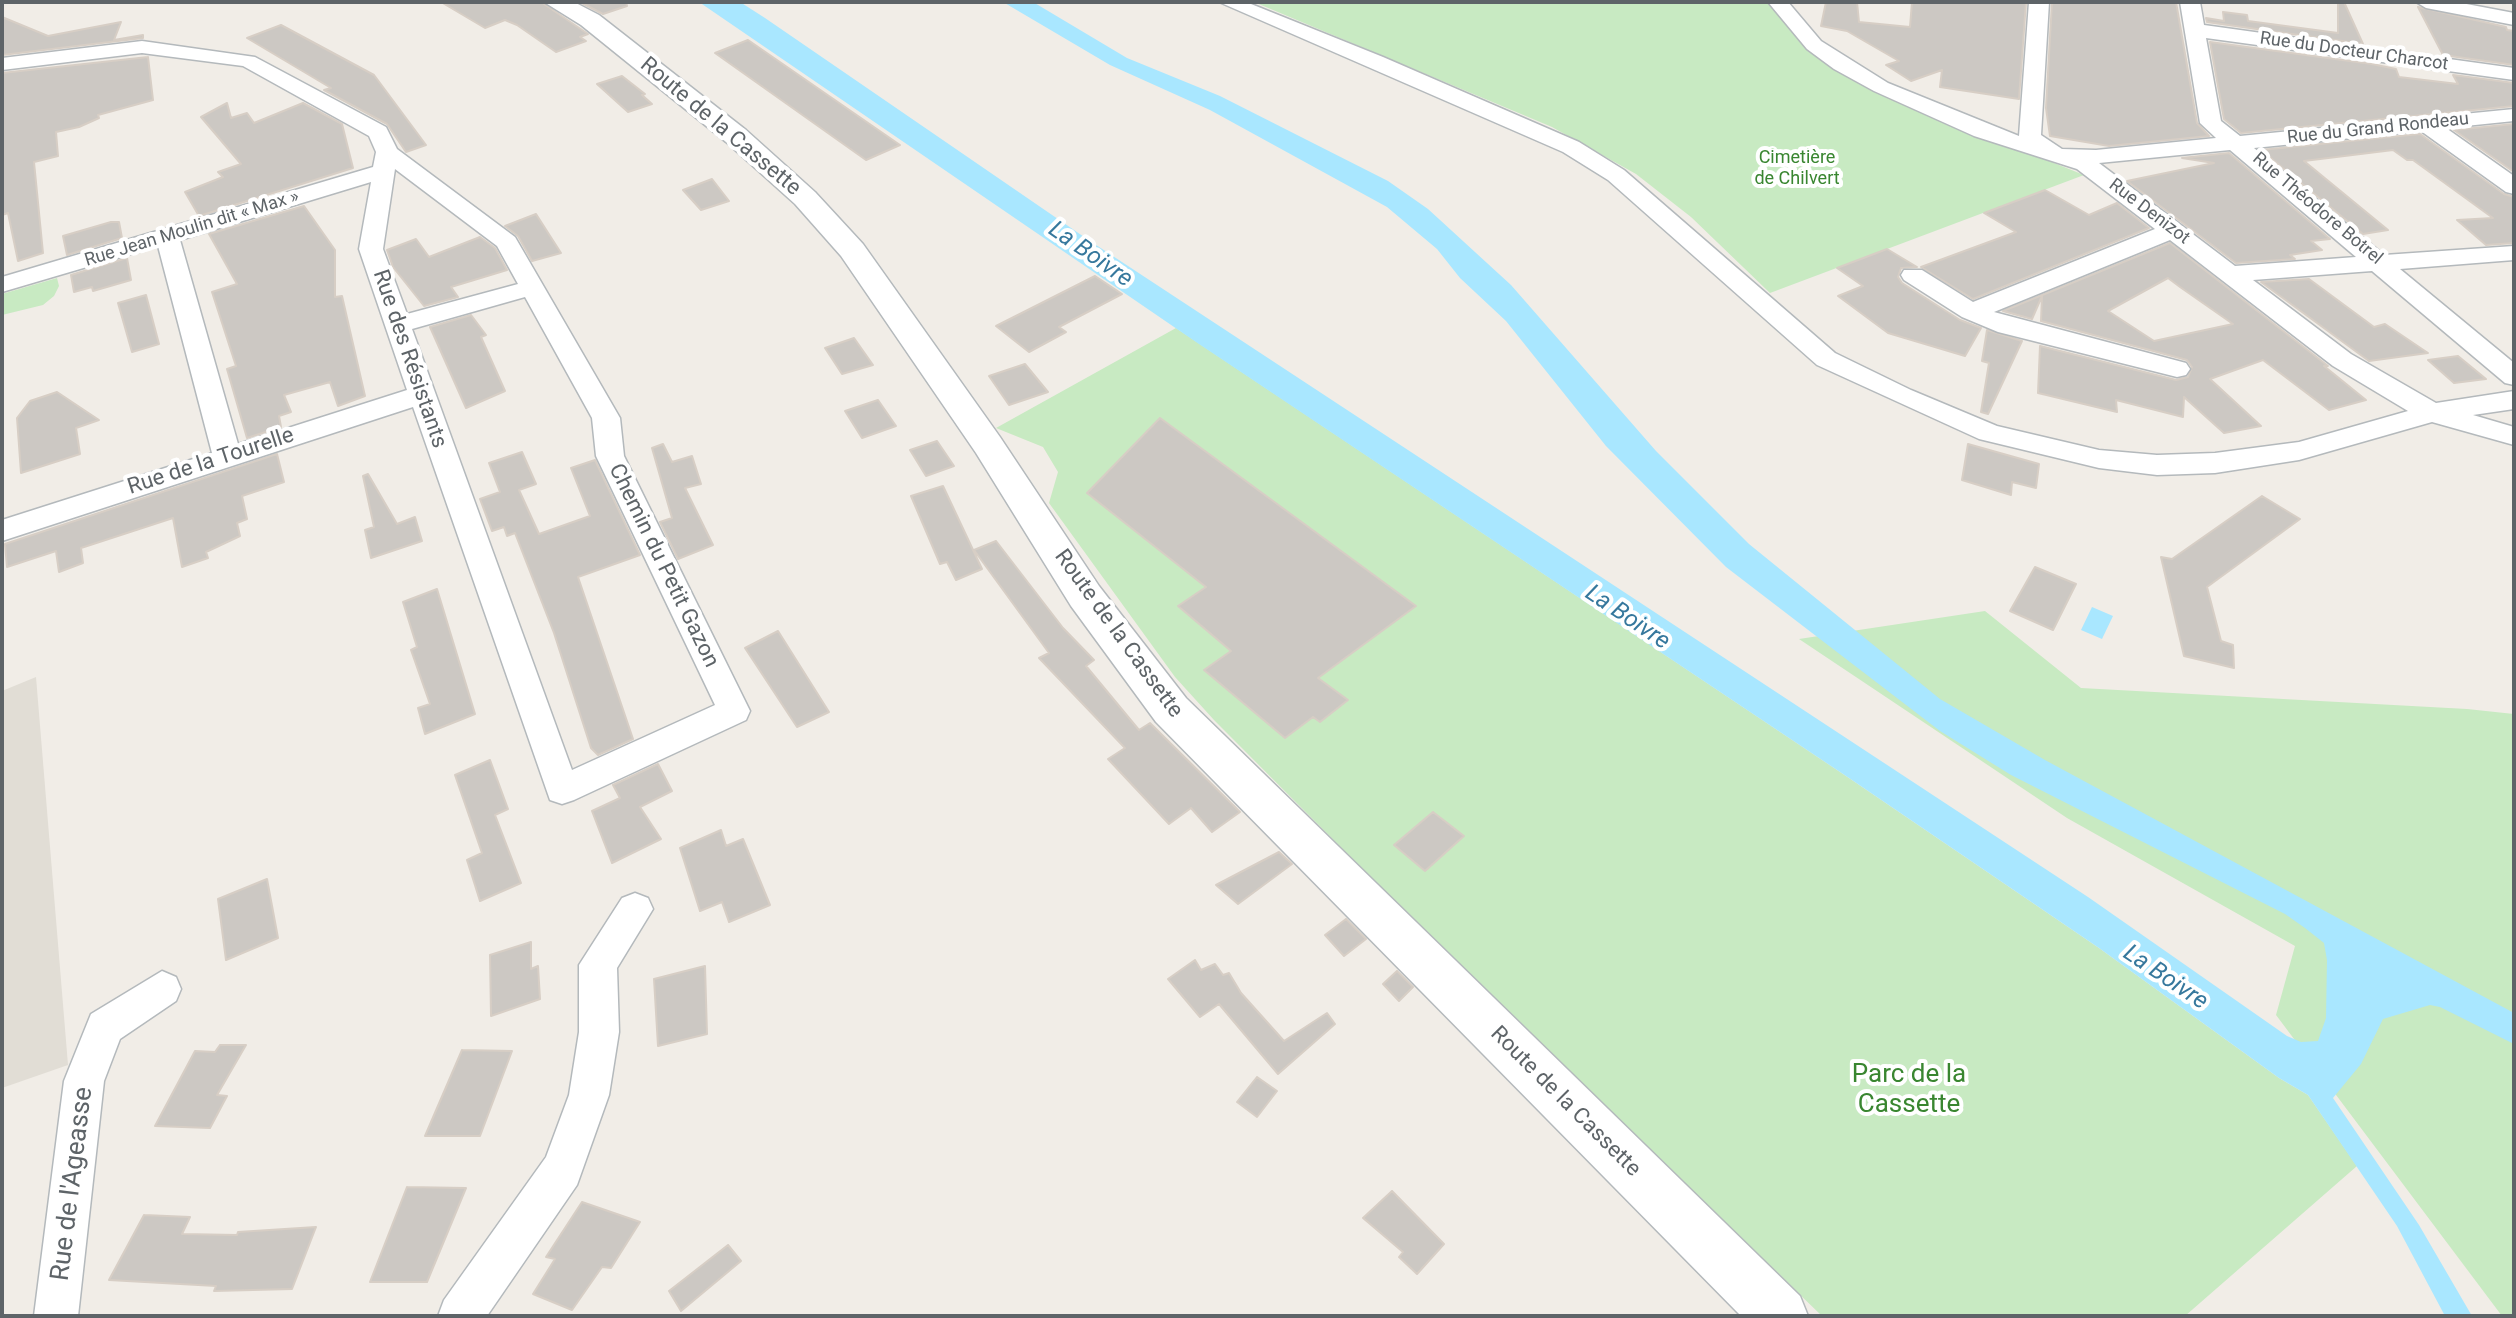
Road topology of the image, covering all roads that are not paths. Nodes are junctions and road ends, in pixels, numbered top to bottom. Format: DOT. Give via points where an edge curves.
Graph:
graph roads {
  1 [pos="556,2"];
  2 [pos="1229,2"];
  3 [pos="1778,2"];
  4 [pos="2039,2"];
  5 [pos="2190,2"];
  6 [pos="2426,2"];
  7 [pos="2514,19"];
  8 [pos="2194,30"];
  9 [pos="2,64"];
  10 [pos="2514,74"];
  11 [pos="2514,115"];
  12 [pos="2425,124"];
  13 [pos="2239,143"];
  14 [pos="2052,153"];
  15 [pos="384,162"];
  16 [pos="2514,187"];
  17 [pos="2174,230"];
  18 [pos="167,236"];
  19 [pos="2514,253"];
  20 [pos="2381,262"];
  21 [pos="2230,274"];
  22 [pos="1913,275"];
  23 [pos="2,285"];
  24 [pos="534,287"];
  25 [pos="1971,312"];
  26 [pos="397,325"];
  27 [pos="2177,369"];
  28 [pos="2514,377"];
  29 [pos="420,395"];
  30 [pos="2514,400"];
  31 [pos="2432,413"];
  32 [pos="2514,436"];
  33 [pos="227,455"];
  34 [pos="2,531"];
  35 [pos="720,717"];
  36 [pos="635,909"];
  37 [pos="162,989"];
  38 [pos="56,1316"];
  39 [pos="460,1316"];
  40 [pos="1780,1316"];
  1 -- 40 [label="street, Route de la Cassette" via="590,20 805,198 852,250 1085,596 1171,710"];
  2 -- 31 [label="street" via="1571,147 1616,175 1826,359 1989,433 2099,459 2215,463 2299,451"];
  3 -- 14 [label="street, Rue Denizot" via="1814,45 1868,80 1982,131"];
  4 -- 14 [label="street" via="2030,137"];
  5 -- 8 [label="street, Rue Théodore Botrel"];
  6 -- 7 [label="street"];
  8 -- 10 [label="street, Rue du Docteur Charcot"];
  8 -- 13 [label="street, Rue Théodore Botrel" via="2210,120"];
  9 -- 15 [label="street" via="142,47 248,61 378,132"];
  11 -- 12 [label="street, Rue du Grand Rondeau"];
  12 -- 13 [label="street, Rue du Grand Rondeau"];
  12 -- 16 [label="street"];
  13 -- 14 [label="street, Rue du Grand Rondeau" via="2096,157"];
  13 -- 20 [label="street, Rue Théodore Botrel"];
  14 -- 17 [label="street, Rue Denizot" via="2085,164"];
  15 -- 18 [label="street, Rue Jean Moulin dit « Max »"];
  15 -- 24 [label="street, Chemin du Petit Gazon" via="507,242"];
  15 -- 26 [label="street, Rue des Résistants" via="371,249"];
  17 -- 21 [label="street, Rue Denizot"];
  17 -- 25 [label="street"];
  18 -- 23 [label="street, Rue Jean Moulin dit « Max »"];
  18 -- 33 [label="street"];
  19 -- 20 [label="street"];
  20 -- 21 [label="street"];
  20 -- 28 [label="street, Rue Théodore Botrel"];
  21 -- 31 [label="street, Rue Denizot" via="2342,360"];
  22 -- 25 [label="street"];
  24 -- 26 [label="street"];
  24 -- 35 [label="street, Chemin du Petit Gazon" via="606,418 610,456 734,711"];
  25 -- 27 [label="street"];
  26 -- 29 [label="street, Rue des Résistants"];
  29 -- 33 [label="street, Rue de la Tourelle"];
  29 -- 35 [label="street, Rue des Résistants" via="562,790"];
  30 -- 31 [label="street"];
  31 -- 32 [label="street, Rue Denizot"];
  33 -- 34 [label="street, Rue de la Tourelle"];
  36 -- 39 [label="street" via="598,965 599,1032 589,1095 562,1170"];
  37 -- 38 [label="street, Rue de l'Ageasse" via="105,1027 84,1081"];
}
